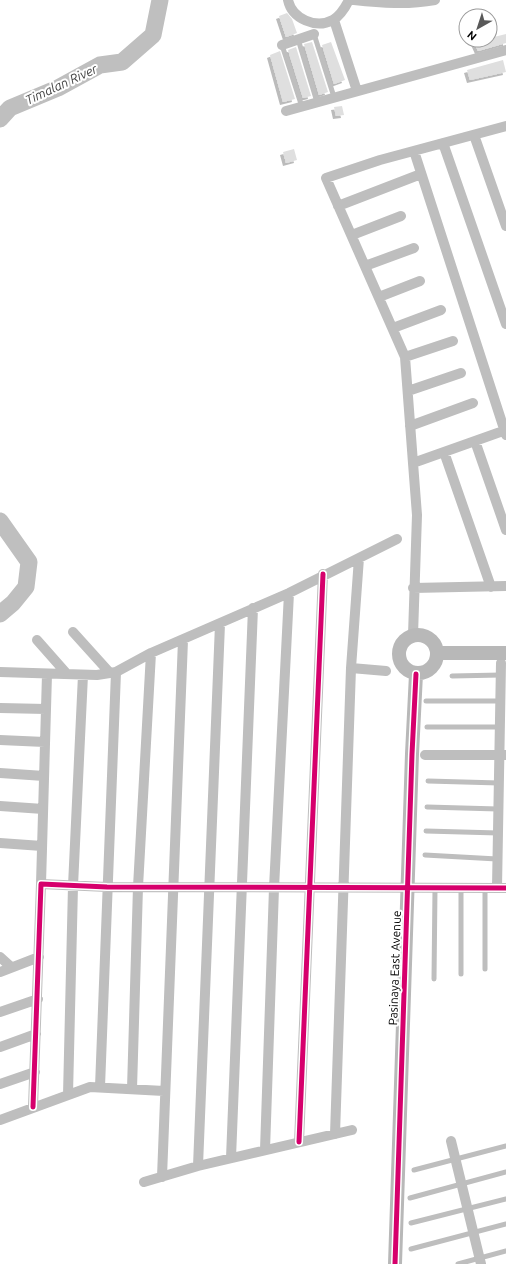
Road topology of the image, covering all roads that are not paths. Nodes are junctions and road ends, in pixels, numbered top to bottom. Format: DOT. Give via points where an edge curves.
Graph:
graph roads {
  1 [pos="288,0"];
  2 [pos="349,0"];
  3 [pos="354,0"];
  4 [pos="435,0"];
  5 [pos="305,20"];
  6 [pos="334,20"];
  7 [pos="314,34"];
  8 [pos="298,39"];
  9 [pos="282,45"];
  10 [pos="506,50"];
  11 [pos="357,90"];
  12 [pos="334,97"];
  13 [pos="317,102"];
  14 [pos="302,107"];
  15 [pos="286,111"];
  16 [pos="506,126"];
  17 [pos="474,135"];
  18 [pos="443,143"];
  19 [pos="414,151"];
  20 [pos="421,174"];
  21 [pos="338,206"];
  22 [pos="401,216"];
  23 [pos="506,226"];
  24 [pos="352,235"];
  25 [pos="414,248"];
  26 [pos="365,266"];
  27 [pos="420,280"];
  28 [pos="379,297"];
  29 [pos="441,310"];
  30 [pos="506,324"];
  31 [pos="392,328"];
  32 [pos="453,341"];
  33 [pos="405,357"];
  34 [pos="461,373"];
  35 [pos="408,392"];
  36 [pos="473,403"];
  37 [pos="410,426"];
  38 [pos="505,432"];
  39 [pos="475,441"];
  40 [pos="444,452"];
  41 [pos="413,463"];
  42 [pos="506,530"];
  43 [pos="397,540"];
  44 [pos="359,558"];
  45 [pos="323,574"];
  46 [pos="506,586"];
  47 [pos="491,587"];
  48 [pos="413,588"];
  49 [pos="290,593"];
  50 [pos="253,608"];
  51 [pos="220,624"];
  52 [pos="73,632"];
  53 [pos="413,635"];
  54 [pos="37,640"];
  55 [pos="183,640"];
  56 [pos="151,653"];
  57 [pos="437,653"];
  58 [pos="504,658"];
  59 [pos="351,668"];
  60 [pos="386,671"];
  61 [pos="0,672"];
  62 [pos="113,673"];
  63 [pos="47,674"];
  64 [pos="67,674"];
  65 [pos="416,674"];
  66 [pos="83,675"];
  67 [pos="501,675"];
  68 [pos="452,676"];
  69 [pos="426,701"];
  70 [pos="501,701"];
  71 [pos="0,708"];
  72 [pos="46,709"];
  73 [pos="427,726"];
  74 [pos="500,727"];
  75 [pos="0,740"];
  76 [pos="45,742"];
  77 [pos="425,755"];
  78 [pos="503,755"];
  79 [pos="0,773"];
  80 [pos="44,776"];
  81 [pos="428,781"];
  82 [pos="499,783"];
  83 [pos="0,806"];
  84 [pos="427,807"];
  85 [pos="43,809"];
  86 [pos="498,809"];
  87 [pos="426,831"];
  88 [pos="498,833"];
  89 [pos="0,843"];
  90 [pos="42,846"];
  91 [pos="425,855"];
  92 [pos="497,859"];
  93 [pos="40,884"];
  94 [pos="73,886"];
  95 [pos="107,887"];
  96 [pos="138,887"];
  97 [pos="174,887"];
  98 [pos="209,888"];
  99 [pos="241,888"];
  100 [pos="274,888"];
  101 [pos="309,888"];
  102 [pos="344,888"];
  103 [pos="408,888"];
  104 [pos="501,888"];
  105 [pos="435,889"];
  106 [pos="461,889"];
  107 [pos="485,889"];
  108 [pos="0,957"];
  109 [pos="39,957"];
  110 [pos="11,967"];
  111 [pos="485,969"];
  112 [pos="0,972"];
  113 [pos="461,974"];
  114 [pos="434,979"];
  115 [pos="38,999"];
  116 [pos="0,1012"];
  117 [pos="36,1034"];
  118 [pos="0,1047"];
  119 [pos="35,1072"];
  120 [pos="0,1084"];
  121 [pos="100,1087"];
  122 [pos="132,1089"];
  123 [pos="164,1091"];
  124 [pos="68,1095"];
  125 [pos="33,1107"];
  126 [pos="0,1120"];
  127 [pos="352,1130"];
  128 [pos="335,1134"];
  129 [pos="299,1142"];
  130 [pos="451,1142"];
  131 [pos="506,1146"];
  132 [pos="265,1150"];
  133 [pos="231,1158"];
  134 [pos="455,1159"];
  135 [pos="198,1166"];
  136 [pos="414,1170"];
  137 [pos="506,1172"];
  138 [pos="162,1176"];
  139 [pos="144,1182"];
  140 [pos="462,1184"];
  141 [pos="410,1198"];
  142 [pos="506,1199"];
  143 [pos="468,1209"];
  144 [pos="411,1223"];
  145 [pos="506,1224"];
  146 [pos="473,1232"];
  147 [pos="412,1248"];
  148 [pos="506,1251"];
  149 [pos="480,1261"];
  150 [pos="395,1264"];
  151 [pos="458,1264"];
  1 -- 5 [label="street" via="289,6 297,16"];
  2 -- 6 [label="street"];
  3 -- 4 [label="street" via="386,4"];
  5 -- 6 [label="street" via="321,24"];
  5 -- 8 [label="street"];
  6 -- 11 [label="street"];
  7 -- 8 [label="street"];
  7 -- 12 [label="lane"];
  8 -- 9 [label="street"];
  8 -- 13 [label="lane"];
  9 -- 14 [label="lane"];
  10 -- 11 [label="street"];
  11 -- 12 [label="street"];
  12 -- 13 [label="street"];
  13 -- 14 [label="street"];
  14 -- 15 [label="street"];
  16 -- 17 [label="street"];
  17 -- 18 [label="street"];
  17 -- 23 [label="street"];
  18 -- 19 [label="street"];
  18 -- 30 [label="street"];
  19 -- 20 [label="street"];
  19 -- 21 [label="street" via="326,178"];
  20 -- 21 [label="street"];
  20 -- 38 [label="street"];
  21 -- 24 [label="street"];
  22 -- 24 [label="street"];
  24 -- 26 [label="street"];
  25 -- 26 [label="street"];
  26 -- 28 [label="street"];
  27 -- 28 [label="street"];
  28 -- 31 [label="street"];
  29 -- 31 [label="street"];
  31 -- 33 [label="street"];
  32 -- 33 [label="street"];
  33 -- 35 [label="street"];
  34 -- 35 [label="street"];
  35 -- 37 [label="street"];
  36 -- 37 [label="street"];
  37 -- 41 [label="street"];
  38 -- 39 [label="street"];
  39 -- 40 [label="street"];
  39 -- 42 [label="street"];
  40 -- 41 [label="street"];
  40 -- 47 [label="street"];
  41 -- 48 [label="street" via="417,515"];
  43 -- 44 [label="street"];
  44 -- 45 [label="street"];
  44 -- 59 [label="street"];
  45 -- 49 [label="street"];
  45 -- 101 [label="street"];
  46 -- 47 [label="street"];
  47 -- 48 [label="street"];
  48 -- 53 [label="street"];
  49 -- 50 [label="street"];
  49 -- 100 [label="street"];
  50 -- 51 [label="street"];
  50 -- 99 [label="street"];
  51 -- 55 [label="street"];
  51 -- 98 [label="street"];
  52 -- 62 [label="street"];
  53 -- 57 [label="street" via="428,638 434,644"];
  53 -- 65 [label="street" via="402,643 399,658 405,668"];
  54 -- 64 [label="street"];
  55 -- 56 [label="street"];
  55 -- 97 [label="street"];
  56 -- 62 [label="street"];
  56 -- 96 [label="street"];
  57 -- 58 [label="street"];
  57 -- 65 [label="street" via="432,667"];
  58 -- 67 [label="street"];
  59 -- 60 [label="street"];
  59 -- 102 [label="street"];
  61 -- 63 [label="street"];
  62 -- 66 [label="street"];
  62 -- 95 [label="street"];
  63 -- 64 [label="street"];
  63 -- 72 [label="street"];
  64 -- 66 [label="street"];
  65 -- 103 [label="street, Pasinaya East Avenue"];
  66 -- 94 [label="street"];
  67 -- 68 [label="lane"];
  67 -- 70 [label="street"];
  69 -- 70 [label="lane"];
  70 -- 74 [label="street"];
  71 -- 72 [label="street"];
  72 -- 76 [label="street"];
  73 -- 74 [label="lane"];
  74 -- 78 [label="street"];
  75 -- 76 [label="street"];
  76 -- 80 [label="street"];
  77 -- 78 [label="street"];
  78 -- 82 [label="street"];
  79 -- 80 [label="street"];
  80 -- 85 [label="street"];
  81 -- 82 [label="lane"];
  82 -- 86 [label="street"];
  83 -- 85 [label="street"];
  84 -- 86 [label="lane"];
  85 -- 90 [label="street"];
  86 -- 88 [label="street"];
  87 -- 88 [label="lane"];
  88 -- 92 [label="street"];
  89 -- 90 [label="street"];
  90 -- 93 [label="street"];
  91 -- 92 [label="lane"];
  92 -- 104 [label="street"];
  93 -- 94 [label="street"];
  93 -- 109 [label="street"];
  94 -- 95 [label="street"];
  94 -- 124 [label="street"];
  95 -- 96 [label="street"];
  95 -- 121 [label="street"];
  96 -- 97 [label="street"];
  96 -- 122 [label="street"];
  97 -- 98 [label="street"];
  97 -- 123 [label="street"];
  98 -- 99 [label="street"];
  98 -- 135 [label="street"];
  99 -- 100 [label="street"];
  99 -- 133 [label="street"];
  100 -- 101 [label="street"];
  100 -- 132 [label="street"];
  101 -- 102 [label="street"];
  101 -- 129 [label="street"];
  102 -- 103 [label="street"];
  102 -- 128 [label="street"];
  103 -- 105 [label="street"];
  103 -- 150 [label="street, Pasinaya East Avenue"];
  104 -- 107 [label="street"];
  105 -- 106 [label="street"];
  105 -- 114 [label="lane"];
  106 -- 107 [label="street"];
  106 -- 113 [label="lane"];
  107 -- 111 [label="lane"];
  108 -- 110 [label="street"];
  109 -- 110 [label="street"];
  109 -- 115 [label="street"];
  110 -- 112 [label="street"];
  115 -- 116 [label="street"];
  115 -- 117 [label="street"];
  117 -- 118 [label="street"];
  117 -- 119 [label="street"];
  119 -- 120 [label="street"];
  119 -- 125 [label="street"];
  121 -- 122 [label="street"];
  121 -- 124 [label="street" via="90,1087"];
  122 -- 123 [label="street"];
  123 -- 138 [label="street"];
  124 -- 125 [label="street"];
  125 -- 126 [label="street"];
  127 -- 128 [label="street"];
  128 -- 129 [label="street"];
  129 -- 132 [label="street"];
  130 -- 134 [label="street"];
  131 -- 134 [label="lane"];
  132 -- 133 [label="street"];
  133 -- 135 [label="street"];
  134 -- 136 [label="lane"];
  134 -- 140 [label="street"];
  135 -- 138 [label="street"];
  137 -- 140 [label="lane"];
  138 -- 139 [label="street"];
  140 -- 141 [label="lane"];
  140 -- 143 [label="street"];
  142 -- 143 [label="lane"];
  143 -- 144 [label="lane"];
  143 -- 146 [label="street"];
  145 -- 146 [label="lane"];
  146 -- 147 [label="lane"];
  146 -- 149 [label="street"];
  148 -- 149 [label="lane"];
  149 -- 151 [label="lane"];
}
